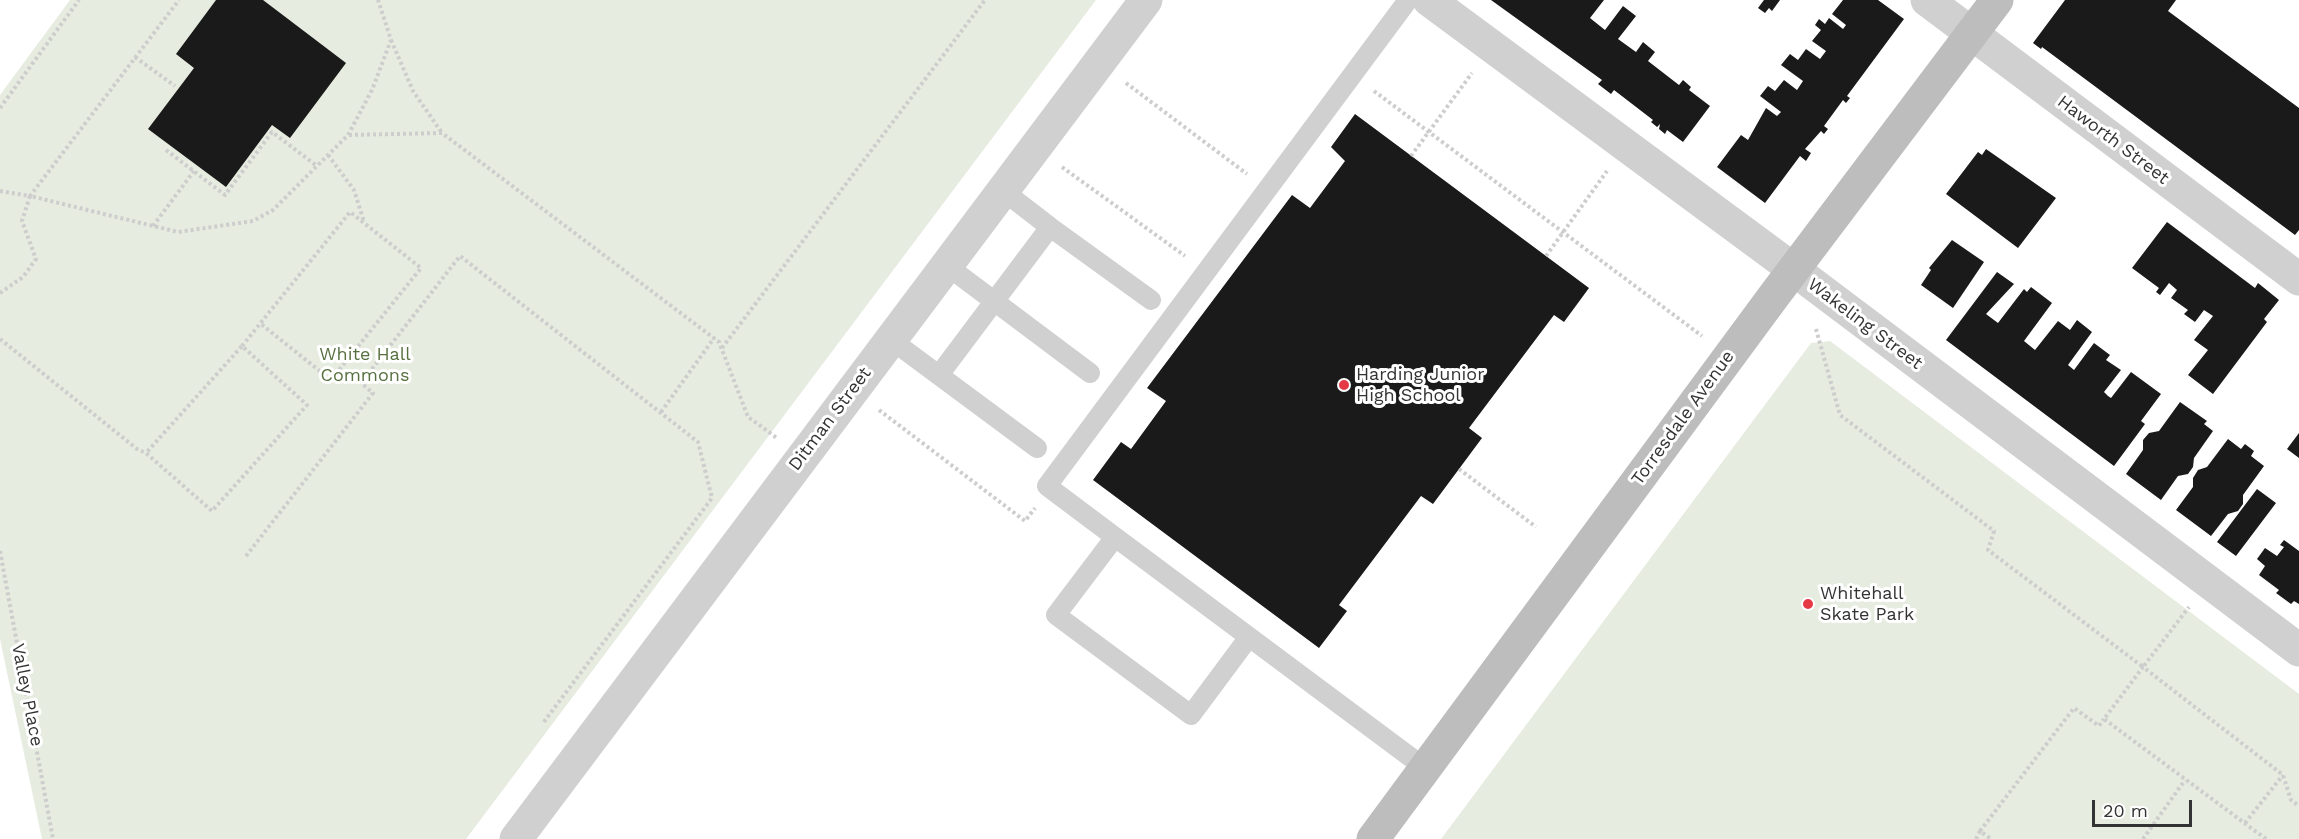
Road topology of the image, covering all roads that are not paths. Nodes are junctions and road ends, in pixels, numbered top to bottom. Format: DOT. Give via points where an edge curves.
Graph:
graph roads {
  1 [pos="1146,0"];
  2 [pos="1408,0"];
  3 [pos="1429,0"];
  4 [pos="1927,0"];
  5 [pos="1997,0"];
  6 [pos="1971,34"];
  7 [pos="1002,190"];
  8 [pos="1050,226"];
  9 [pos="946,266"];
  10 [pos="1793,269"];
  11 [pos="2299,279"];
  12 [pos="1151,300"];
  13 [pos="994,302"];
  14 [pos="890,339"];
  15 [pos="1090,373"];
  16 [pos="939,375"];
  17 [pos="1037,448"];
  18 [pos="1115,537"];
  19 [pos="1249,637"];
  20 [pos="2299,650"];
  21 [pos="1425,768"];
  22 [pos="516,839"];
  23 [pos="1372,839"];
  1 -- 7 [label="street, Ditman Street"];
  2 -- 18 [label="lane" via="1047,486"];
  3 -- 10 [label="street, Wakeling Street"];
  4 -- 6 [label="street, Haworth Street"];
  5 -- 6 [label="main road, Torresdale Avenue"];
  6 -- 10 [label="main road, Torresdale Avenue"];
  6 -- 11 [label="street, Haworth Street"];
  7 -- 8 [label="lane"];
  7 -- 9 [label="street, Ditman Street"];
  8 -- 12 [label="lane"];
  8 -- 13 [label="lane"];
  9 -- 13 [label="lane"];
  9 -- 14 [label="street, Ditman Street"];
  10 -- 20 [label="street, Wakeling Street"];
  10 -- 21 [label="main road, Torresdale Avenue"];
  13 -- 15 [label="lane"];
  13 -- 16 [label="lane"];
  14 -- 16 [label="lane"];
  14 -- 22 [label="street, Ditman Street"];
  16 -- 17 [label="lane"];
  18 -- 19 [label="lane"];
  18 -- 19 [label="lane" via="1056,615 1191,715"];
  19 -- 21 [label="lane"];
  21 -- 23 [label="main road, Torresdale Avenue"];
}
